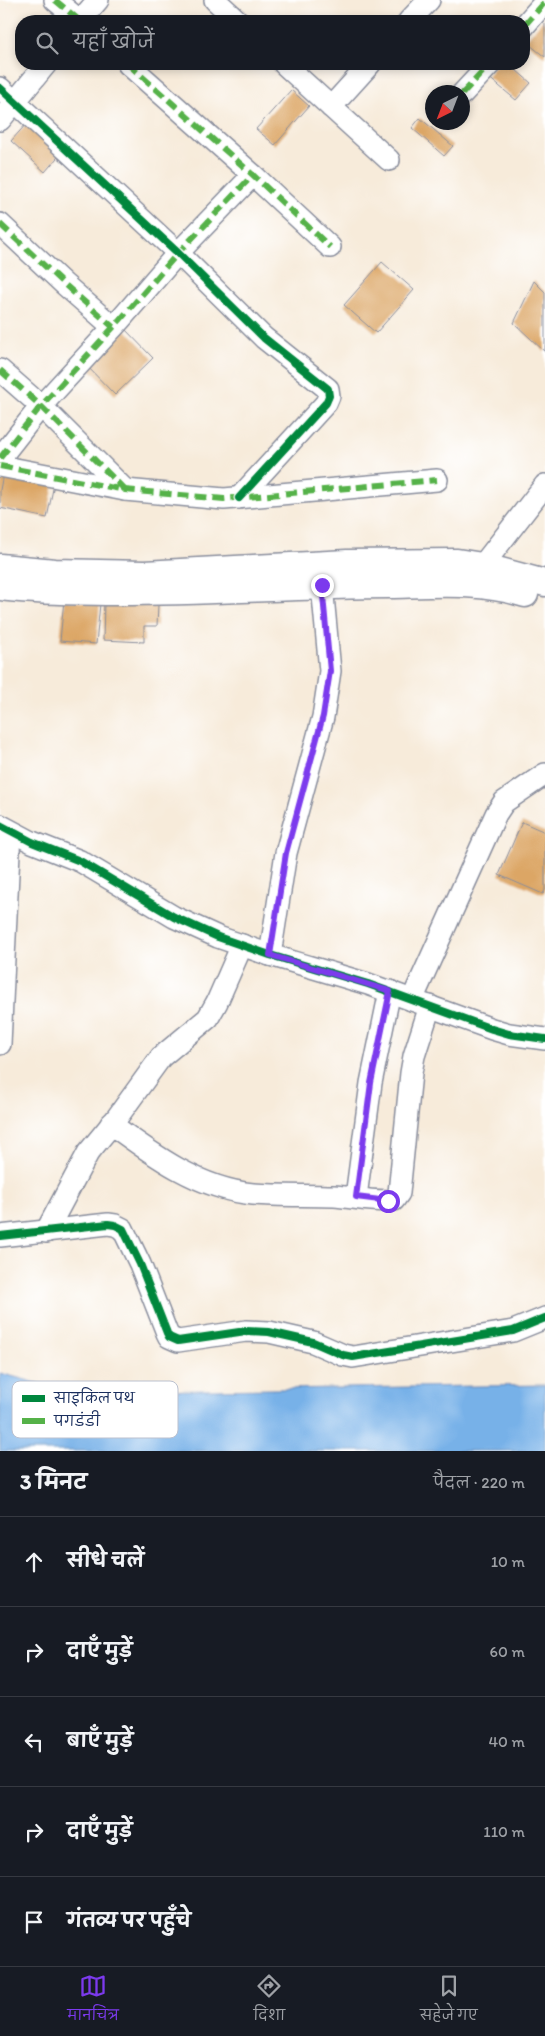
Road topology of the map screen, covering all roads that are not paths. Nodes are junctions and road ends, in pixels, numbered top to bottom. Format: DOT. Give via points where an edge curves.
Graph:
graph roads {
  1 [pos="55,0"];
  2 [pos="98,0"];
  3 [pos="429,0"];
  4 [pos="545,2"];
  5 [pos="73,15"];
  6 [pos="85,15"];
  7 [pos="415,15"];
  8 [pos="530,19"];
  9 [pos="38,70"];
  10 [pos="135,70"];
  11 [pos="291,70"];
  12 [pos="365,70"];
  13 [pos="484,70"];
  14 [pos="470,85"];
  15 [pos="8,94"];
  16 [pos="331,107"];
  17 [pos="0,120"];
  18 [pos="389,160"];
  19 [pos="252,175"];
  20 [pos="0,224"];
  21 [pos="330,247"];
  22 [pos="178,253"];
  23 [pos="113,328"];
  24 [pos="0,370"];
  25 [pos="41,406"];
  26 [pos="0,458"];
  27 [pos="0,466"];
  28 [pos="437,480"];
  29 [pos="545,485"];
  30 [pos="125,490"];
  31 [pos="239,498"];
  32 [pos="0,567"];
  33 [pos="478,575"];
  34 [pos="545,583"];
  35 [pos="322,585"];
  36 [pos="0,587"];
  37 [pos="545,600"];
  38 [pos="545,774"];
  39 [pos="4,839"];
  40 [pos="242,945"];
  41 [pos="270,955"];
  42 [pos="390,991"];
  43 [pos="421,1003"];
  44 [pos="545,1039"];
  45 [pos="0,1044"];
  46 [pos="111,1124"];
  47 [pos="356,1197"];
  48 [pos="46,1232"];
  49 [pos="0,1236"];
  50 [pos="545,1318"];
  1 -- 5 [label="street"];
  2 -- 6 [label="street"];
  3 -- 7 [label="street"];
  4 -- 8 [label="street"];
  9 -- 15 [label="street"];
  10 -- 19 [label="street"];
  11 -- 16 [label="street"];
  12 -- 16 [label="street"];
  13 -- 14 [label="street"];
  15 -- 17 [label="street"];
  15 -- 22 [label="street"];
  16 -- 18 [label="street"];
  19 -- 21 [label="street"];
  19 -- 22 [label="street"];
  20 -- 23 [label="street"];
  22 -- 23 [label="street"];
  22 -- 31 [label="street" via="264,338 328,389 326,403"];
  23 -- 25 [label="street"];
  24 -- 25 [label="street"];
  25 -- 26 [label="street"];
  25 -- 30 [label="street"];
  27 -- 30 [label="street"];
  28 -- 31 [label="street"];
  29 -- 33 [label="street"];
  30 -- 31 [label="street"];
  32 -- 33 [label="street" via="144,574 347,563 456,562"];
  33 -- 34 [label="street"];
  33 -- 35 [label="street"];
  33 -- 37 [label="street"];
  35 -- 36 [label="street" via="230,591 134,592 28,591"];
  35 -- 41 [label="street" via="330,671 323,716 286,853"];
  38 -- 43 [label="street" via="518,790 496,814"];
  39 -- 40 [label="street" via="80,861 191,925"];
  39 -- 45 [label="street"];
  40 -- 41 [label="street"];
  40 -- 46 [label="street" via="208,1018 161,1058"];
  41 -- 42 [label="street"];
  42 -- 43 [label="street"];
  42 -- 47 [label="street" via="371,1083"];
  43 -- 44 [label="street" via="509,1034"];
  43 -- 47 [label="street" via="399,1193 394,1200 388,1201"];
  46 -- 47 [label="street" via="180,1170 228,1188 253,1194"];
  46 -- 48 [label="street" via="88,1153"];
  48 -- 49 [label="street"];
  48 -- 50 [label="street" via="108,1224 123,1229 167,1334 178,1341 246,1331 269,1332 313,1342 352,1357 513,1331"];
}
